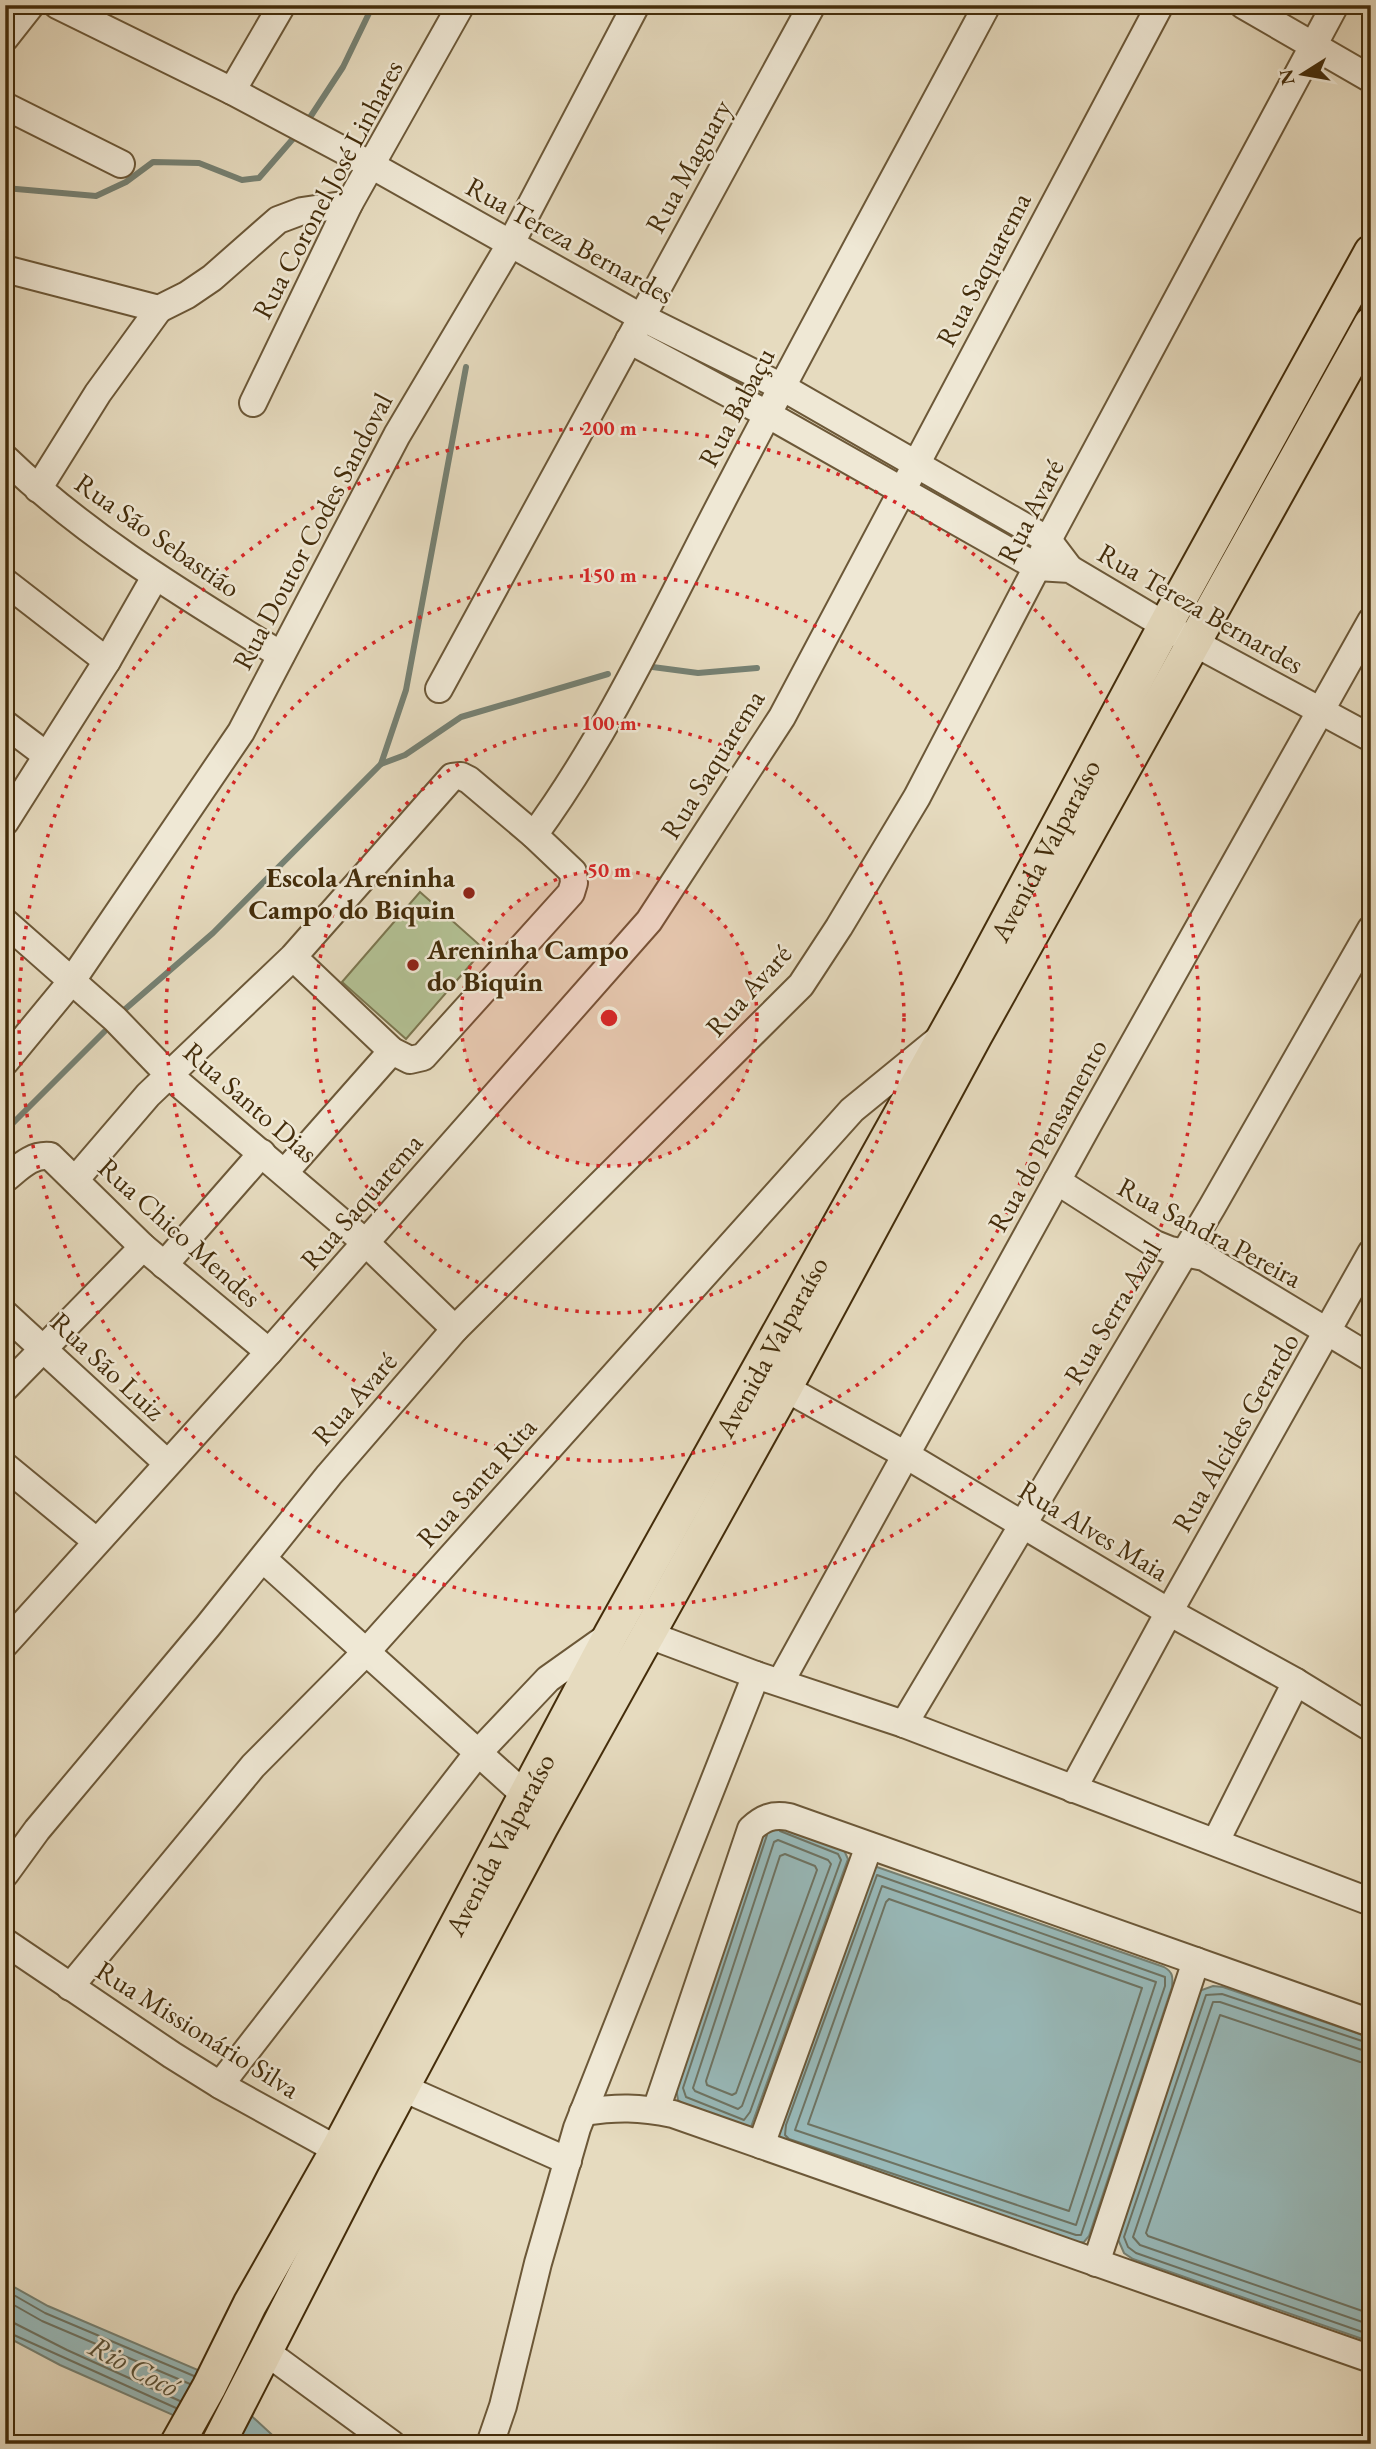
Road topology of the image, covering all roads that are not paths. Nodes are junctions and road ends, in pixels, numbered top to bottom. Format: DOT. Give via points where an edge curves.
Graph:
graph roads {
  1 [pos="31,5"];
  2 [pos="57,5"];
  3 [pos="282,5"];
  4 [pos="461,5"];
  5 [pos="636,5"];
  6 [pos="812,5"];
  7 [pos="987,5"];
  8 [pos="1160,5"];
  9 [pos="1243,5"];
  10 [pos="1335,5"];
  11 [pos="5,38"];
  12 [pos="1313,46"];
  13 [pos="1371,79"];
  14 [pos="232,91"];
  15 [pos="5,106"];
  16 [pos="121,164"];
  17 [pos="371,165"];
  18 [pos="349,204"];
  19 [pos="511,243"];
  20 [pos="1371,252"];
  21 [pos="5,269"];
  22 [pos="159,309"];
  23 [pos="1371,324"];
  24 [pos="635,329"];
  25 [pos="782,387"];
  26 [pos="253,403"];
  27 [pos="767,414"];
  28 [pos="5,458"];
  29 [pos="916,463"];
  30 [pos="38,489"];
  31 [pos="902,490"];
  32 [pos="1048,540"];
  33 [pos="1037,567"];
  34 [pos="1070,569"];
  35 [pos="156,577"];
  36 [pos="7,588"];
  37 [pos="1371,621"];
  38 [pos="1180,633"];
  39 [pos="281,654"];
  40 [pos="107,661"];
  41 [pos="439,689"];
  42 [pos="1320,712"];
  43 [pos="5,724"];
  44 [pos="1371,738"];
  45 [pos="46,755"];
  46 [pos="5,822"];
  47 [pos="534,835"];
  48 [pos="5,922"];
  49 [pos="1371,929"];
  50 [pos="292,957"];
  51 [pos="71,982"];
  52 [pos="945,1034"];
  53 [pos="392,1051"];
  54 [pos="5,1062"];
  55 [pos="170,1076"];
  56 [pos="262,1153"];
  57 [pos="285,1172"];
  58 [pos="5,1180"];
  59 [pos="75,1180"];
  60 [pos="1057,1181"];
  61 [pos="366,1243"];
  62 [pos="143,1247"];
  63 [pos="1184,1253"];
  64 [pos="1371,1253"];
  65 [pos="164,1265"];
  66 [pos="5,1314"];
  67 [pos="455,1329"];
  68 [pos="1328,1333"];
  69 [pos="43,1348"];
  70 [pos="269,1352"];
  71 [pos="1371,1358"];
  72 [pos="5,1388"];
  73 [pos="785,1388"];
  74 [pos="727,1423"];
  75 [pos="757,1439"];
  76 [pos="906,1455"];
  77 [pos="167,1463"];
  78 [pos="5,1466"];
  79 [pos="1023,1523"];
  80 [pos="96,1541"];
  81 [pos="263,1559"];
  82 [pos="1169,1612"];
  83 [pos="611,1634"];
  84 [pos="649,1634"];
  85 [pos="5,1644"];
  86 [pos="367,1651"];
  87 [pos="756,1675"];
  88 [pos="781,1681"];
  89 [pos="1296,1682"];
  90 [pos="904,1724"];
  91 [pos="1371,1728"];
  92 [pos="477,1754"];
  93 [pos="1073,1789"];
  94 [pos="524,1794"];
  95 [pos="1216,1841"];
  96 [pos="869,1846"];
  97 [pos="5,1874"];
  98 [pos="1368,1893"];
  99 [pos="5,1942"];
  100 [pos="1196,1961"];
  101 [pos="70,1987"];
  102 [pos="1371,2023"];
  103 [pos="220,2085"];
  104 [pos="403,2088"];
  105 [pos="656,2110"];
  106 [pos="583,2112"];
  107 [pos="761,2145"];
  108 [pos="350,2156"];
  109 [pos="568,2161"];
  110 [pos="1096,2263"];
  111 [pos="262,2358"];
  112 [pos="1371,2359"];
  113 [pos="177,2444"];
  114 [pos="218,2444"];
  115 [pos="392,2444"];
  116 [pos="490,2444"];
  1 -- 11 [label="street"];
  2 -- 14 [label="street, Rua Tereza Bernardes"];
  3 -- 14 [label="street"];
  4 -- 17 [label="street, Rua Coronel José Linhares"];
  5 -- 19 [label="street, Rua Doutor Codes Sandoval"];
  6 -- 24 [label="street, Rua Maguary"];
  7 -- 25 [label="street, Rua Babaçu"];
  8 -- 29 [label="street, Rua Saquarema"];
  9 -- 12 [label="street"];
  10 -- 12 [label="street, Rua Avaré"];
  12 -- 13 [label="street"];
  12 -- 32 [label="street, Rua Avaré"];
  14 -- 17 [label="street, Rua Tereza Bernardes"];
  15 -- 16 [label="street"];
  17 -- 18 [label="street, Rua Coronel José Linhares"];
  17 -- 19 [label="street, Rua Tereza Bernardes"];
  18 -- 22 [label="street" via="302,211 278,220 212,278"];
  18 -- 26 [label="street, Rua Coronel José Linhares"];
  19 -- 24 [label="street, Rua Tereza Bernardes"];
  19 -- 39 [label="street, Rua Doutor Codes Sandoval" via="397,435"];
  20 -- 38 [label="main road, Avenida Valparaíso"];
  21 -- 22 [label="street"];
  22 -- 30 [label="street"];
  23 -- 38 [label="main road, Avenida Valparaíso"];
  24 -- 25 [label="street, Rua Tereza Bernardes"];
  24 -- 27 [label="street, Rua Tereza Bernardes"];
  24 -- 41 [label="street, Rua Maguary"];
  25 -- 27 [label="street, Rua Babaçu"];
  25 -- 29 [label="street, Rua Tereza Bernardes"];
  27 -- 31 [label="street, Rua Tereza Bernardes"];
  27 -- 47 [label="street, Rua Babaçu" via="627,683 565,793"];
  28 -- 30 [label="street, Rua São Sebastião"];
  29 -- 31 [label="street, Rua Saquarema"];
  29 -- 32 [label="street, Rua Tereza Bernardes"];
  30 -- 35 [label="street, Rua São Sebastião"];
  31 -- 33 [label="street, Rua Tereza Bernardes"];
  31 -- 61 [label="street, Rua Saquarema" via="782,716 649,921"];
  32 -- 33 [label="street, Rua Avaré"];
  32 -- 34 [label="street"];
  33 -- 34 [label="street, Rua Tereza Bernardes"];
  33 -- 67 [label="street, Rua Avaré" via="917,797 801,985"];
  34 -- 38 [label="street, Rua Tereza Bernardes"];
  35 -- 39 [label="street, Rua São Sebastião"];
  35 -- 40 [label="street"];
  36 -- 40 [label="street"];
  37 -- 42 [label="street, Rua do Pensamento"];
  38 -- 42 [label="street, Rua Tereza Bernardes"];
  38 -- 52 [label="main road, Avenida Valparaíso"];
  38 -- 73 [label="main road, Avenida Valparaíso" via="975,1036"];
  39 -- 51 [label="street, Rua Doutor Codes Sandoval" via="241,732"];
  40 -- 45 [label="street"];
  42 -- 44 [label="street, Rua Tereza Bernardes"];
  42 -- 60 [label="street, Rua do Pensamento"];
  43 -- 45 [label="street"];
  45 -- 46 [label="street"];
  47 -- 50 [label="street" via="469,780 452,777"];
  47 -- 53 [label="street" via="573,872 571,893 423,1056 410,1060"];
  48 -- 51 [label="street, Rua Santo Dias"];
  49 -- 63 [label="street, Rua Serra Azul"];
  50 -- 53 [label="street"];
  50 -- 55 [label="street"];
  51 -- 54 [label="street, Rua Doutor Codes Sandoval"];
  51 -- 55 [label="street, Rua Santo Dias"];
  52 -- 74 [label="main road, Avenida Valparaíso"];
  52 -- 86 [label="street, Rua Santa Rita" via="852,1110"];
  53 -- 57 [label="street"];
  55 -- 56 [label="street, Rua Santo Dias"];
  55 -- 59 [label="street"];
  56 -- 57 [label="street, Rua Santo Dias"];
  56 -- 65 [label="street"];
  57 -- 61 [label="street, Rua Santo Dias"];
  58 -- 59 [label="street, Rua Chico Mendes" via="40,1155 50,1156"];
  59 -- 62 [label="street, Rua Chico Mendes"];
  60 -- 63 [label="street, Rua Sandra Pereira" via="1156,1244"];
  60 -- 76 [label="street, Rua do Pensamento"];
  61 -- 67 [label="street, Rua Santo Dias"];
  61 -- 70 [label="street, Rua Saquarema"];
  62 -- 65 [label="street, Rua Chico Mendes"];
  62 -- 69 [label="street"];
  63 -- 68 [label="street, Rua Sandra Pereira" via="1204,1257"];
  63 -- 79 [label="street, Rua Serra Azul"];
  64 -- 68 [label="street, Rua Alcides Gerardo"];
  65 -- 70 [label="street, Rua Chico Mendes"];
  66 -- 69 [label="street, Rua São Luiz"];
  67 -- 81 [label="street, Rua Avaré"];
  68 -- 71 [label="street, Rua Sandra Pereira"];
  68 -- 82 [label="street, Rua Alcides Gerardo"];
  69 -- 72 [label="street"];
  69 -- 77 [label="street, Rua São Luiz"];
  70 -- 77 [label="street, Rua Saquarema"];
  73 -- 75 [label="main road, Avenida Valparaíso"];
  73 -- 76 [label="street, Rua Alves Maia"];
  74 -- 75 [label="main road"];
  74 -- 83 [label="main road, Avenida Valparaíso"];
  75 -- 84 [label="main road, Avenida Valparaíso"];
  76 -- 79 [label="street, Rua Alves Maia"];
  76 -- 88 [label="street, Rua do Pensamento"];
  77 -- 80 [label="street, Rua Saquarema"];
  78 -- 80 [label="street"];
  79 -- 82 [label="street, Rua Alves Maia"];
  79 -- 90 [label="street, Rua Serra Azul"];
  80 -- 85 [label="street, Rua Saquarema"];
  81 -- 86 [label="street"];
  81 -- 97 [label="street, Rua Avaré"];
  82 -- 89 [label="street, Rua Alves Maia"];
  82 -- 93 [label="street, Rua Alcides Gerardo"];
  83 -- 92 [label="street" via="548,1679"];
  83 -- 94 [label="main road, Avenida Valparaíso"];
  84 -- 87 [label="street"];
  84 -- 104 [label="main road, Avenida Valparaíso"];
  86 -- 92 [label="street"];
  86 -- 101 [label="street, Rua Santa Rita" via="253,1766"];
  87 -- 88 [label="street"];
  87 -- 106 [label="street"];
  88 -- 90 [label="street"];
  89 -- 91 [label="street, Rua Alves Maia"];
  89 -- 95 [label="street"];
  90 -- 93 [label="street"];
  92 -- 94 [label="street"];
  92 -- 103 [label="street"];
  93 -- 95 [label="street"];
  94 -- 108 [label="main road, Avenida Valparaíso"];
  95 -- 98 [label="street"];
  96 -- 100 [label="street"];
  96 -- 105 [label="street" via="776,1815 761,1819 751,1829"];
  96 -- 107 [label="street"];
  99 -- 101 [label="street, Rua Missionário Silva"];
  100 -- 102 [label="street"];
  100 -- 110 [label="street"];
  101 -- 103 [label="street, Rua Missionário Silva"];
  103 -- 108 [label="street, Rua Missionário Silva"];
  104 -- 108 [label="main road, Avenida Valparaíso"];
  104 -- 109 [label="street"];
  105 -- 106 [label="street" via="620,2106"];
  105 -- 107 [label="street"];
  106 -- 109 [label="street"];
  107 -- 110 [label="street"];
  108 -- 111 [label="main road, Avenida Valparaíso"];
  108 -- 113 [label="main road, Avenida Valparaíso" via="250,2304"];
  109 -- 116 [label="street"];
  110 -- 112 [label="street"];
  111 -- 114 [label="main road, Avenida Valparaíso"];
  111 -- 115 [label="street"];
}
